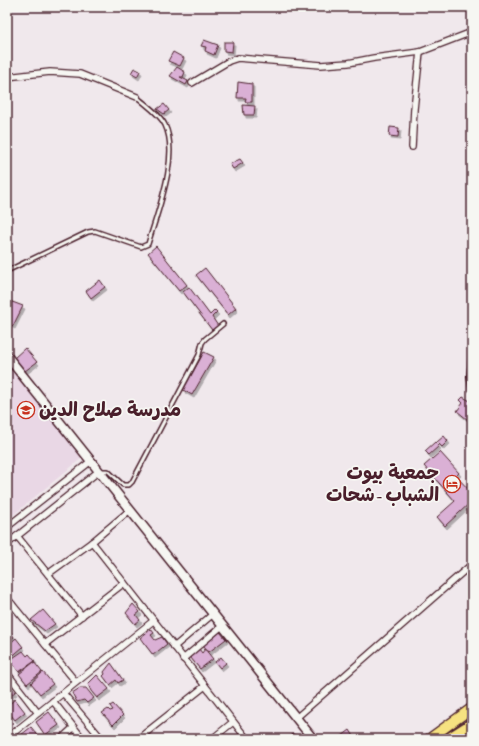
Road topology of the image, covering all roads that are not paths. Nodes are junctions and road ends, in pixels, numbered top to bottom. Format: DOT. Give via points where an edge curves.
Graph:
graph roads {
  1 [pos="472,32"];
  2 [pos="420,52"];
  3 [pos="7,77"];
  4 [pos="192,83"];
  5 [pos="137,97"];
  6 [pos="412,147"];
  7 [pos="7,271"];
  8 [pos="223,324"];
  9 [pos="7,356"];
  10 [pos="472,358"];
  11 [pos="472,389"];
  12 [pos="91,461"];
  13 [pos="99,471"];
  14 [pos="130,510"];
  15 [pos="7,527"];
  16 [pos="17,536"];
  17 [pos="92,542"];
  18 [pos="7,544"];
  19 [pos="472,564"];
  20 [pos="48,574"];
  21 [pos="124,583"];
  22 [pos="7,598"];
  23 [pos="12,604"];
  24 [pos="7,608"];
  25 [pos="213,614"];
  26 [pos="82,616"];
  27 [pos="153,621"];
  28 [pos="222,626"];
  29 [pos="45,644"];
  30 [pos="174,647"];
  31 [pos="183,659"];
  32 [pos="7,674"];
  33 [pos="76,682"];
  34 [pos="205,686"];
  35 [pos="63,693"];
  36 [pos="53,701"];
  37 [pos="472,708"];
  38 [pos="38,713"];
  39 [pos="296,718"];
  40 [pos="233,722"];
  41 [pos="73,728"];
  42 [pos="470,728"];
  43 [pos="7,738"];
  44 [pos="61,739"];
  45 [pos="83,739"];
  46 [pos="102,739"];
  47 [pos="138,739"];
  48 [pos="212,739"];
  49 [pos="247,739"];
  50 [pos="313,739"];
  51 [pos="430,739"];
  52 [pos="447,739"];
  1 -- 2 [label="street"];
  2 -- 4 [label="street" via="321,65 238,58"];
  2 -- 6 [label="street"];
  3 -- 5 [label="street" via="50,72 80,74"];
  5 -- 7 [label="lane" via="165,124 170,146 166,179 148,244 141,247 95,231 88,232"];
  8 -- 13 [label="lane" via="202,343 199,355 132,482 123,485 108,471"];
  9 -- 12 [label="street"];
  10 -- 11 [label="street"];
  12 -- 13 [label="street"];
  12 -- 15 [label="street"];
  13 -- 14 [label="street"];
  13 -- 16 [label="street"];
  14 -- 17 [label="street"];
  14 -- 25 [label="street"];
  16 -- 18 [label="street"];
  16 -- 20 [label="street"];
  17 -- 20 [label="street"];
  17 -- 21 [label="street"];
  19 -- 39 [label="street"];
  20 -- 26 [label="street"];
  21 -- 26 [label="street"];
  21 -- 27 [label="street"];
  22 -- 23 [label="street"];
  23 -- 24 [label="street"];
  23 -- 29 [label="street"];
  25 -- 28 [label="street"];
  25 -- 30 [label="street"];
  26 -- 29 [label="street"];
  27 -- 30 [label="street"];
  27 -- 33 [label="street"];
  28 -- 31 [label="street"];
  28 -- 39 [label="street"];
  29 -- 33 [label="street"];
  30 -- 31 [label="street"];
  31 -- 34 [label="street"];
  32 -- 38 [label="street"];
  33 -- 35 [label="street"];
  34 -- 40 [label="street"];
  34 -- 47 [label="street"];
  35 -- 36 [label="street"];
  35 -- 46 [label="street"];
  36 -- 38 [label="street"];
  36 -- 41 [label="street"];
  37 -- 51 [label="main road"];
  38 -- 43 [label="street"];
  39 -- 50 [label="street"];
  40 -- 48 [label="street"];
  40 -- 49 [label="street"];
  41 -- 44 [label="street"];
  41 -- 45 [label="street"];
  42 -- 52 [label="main road"];
}
